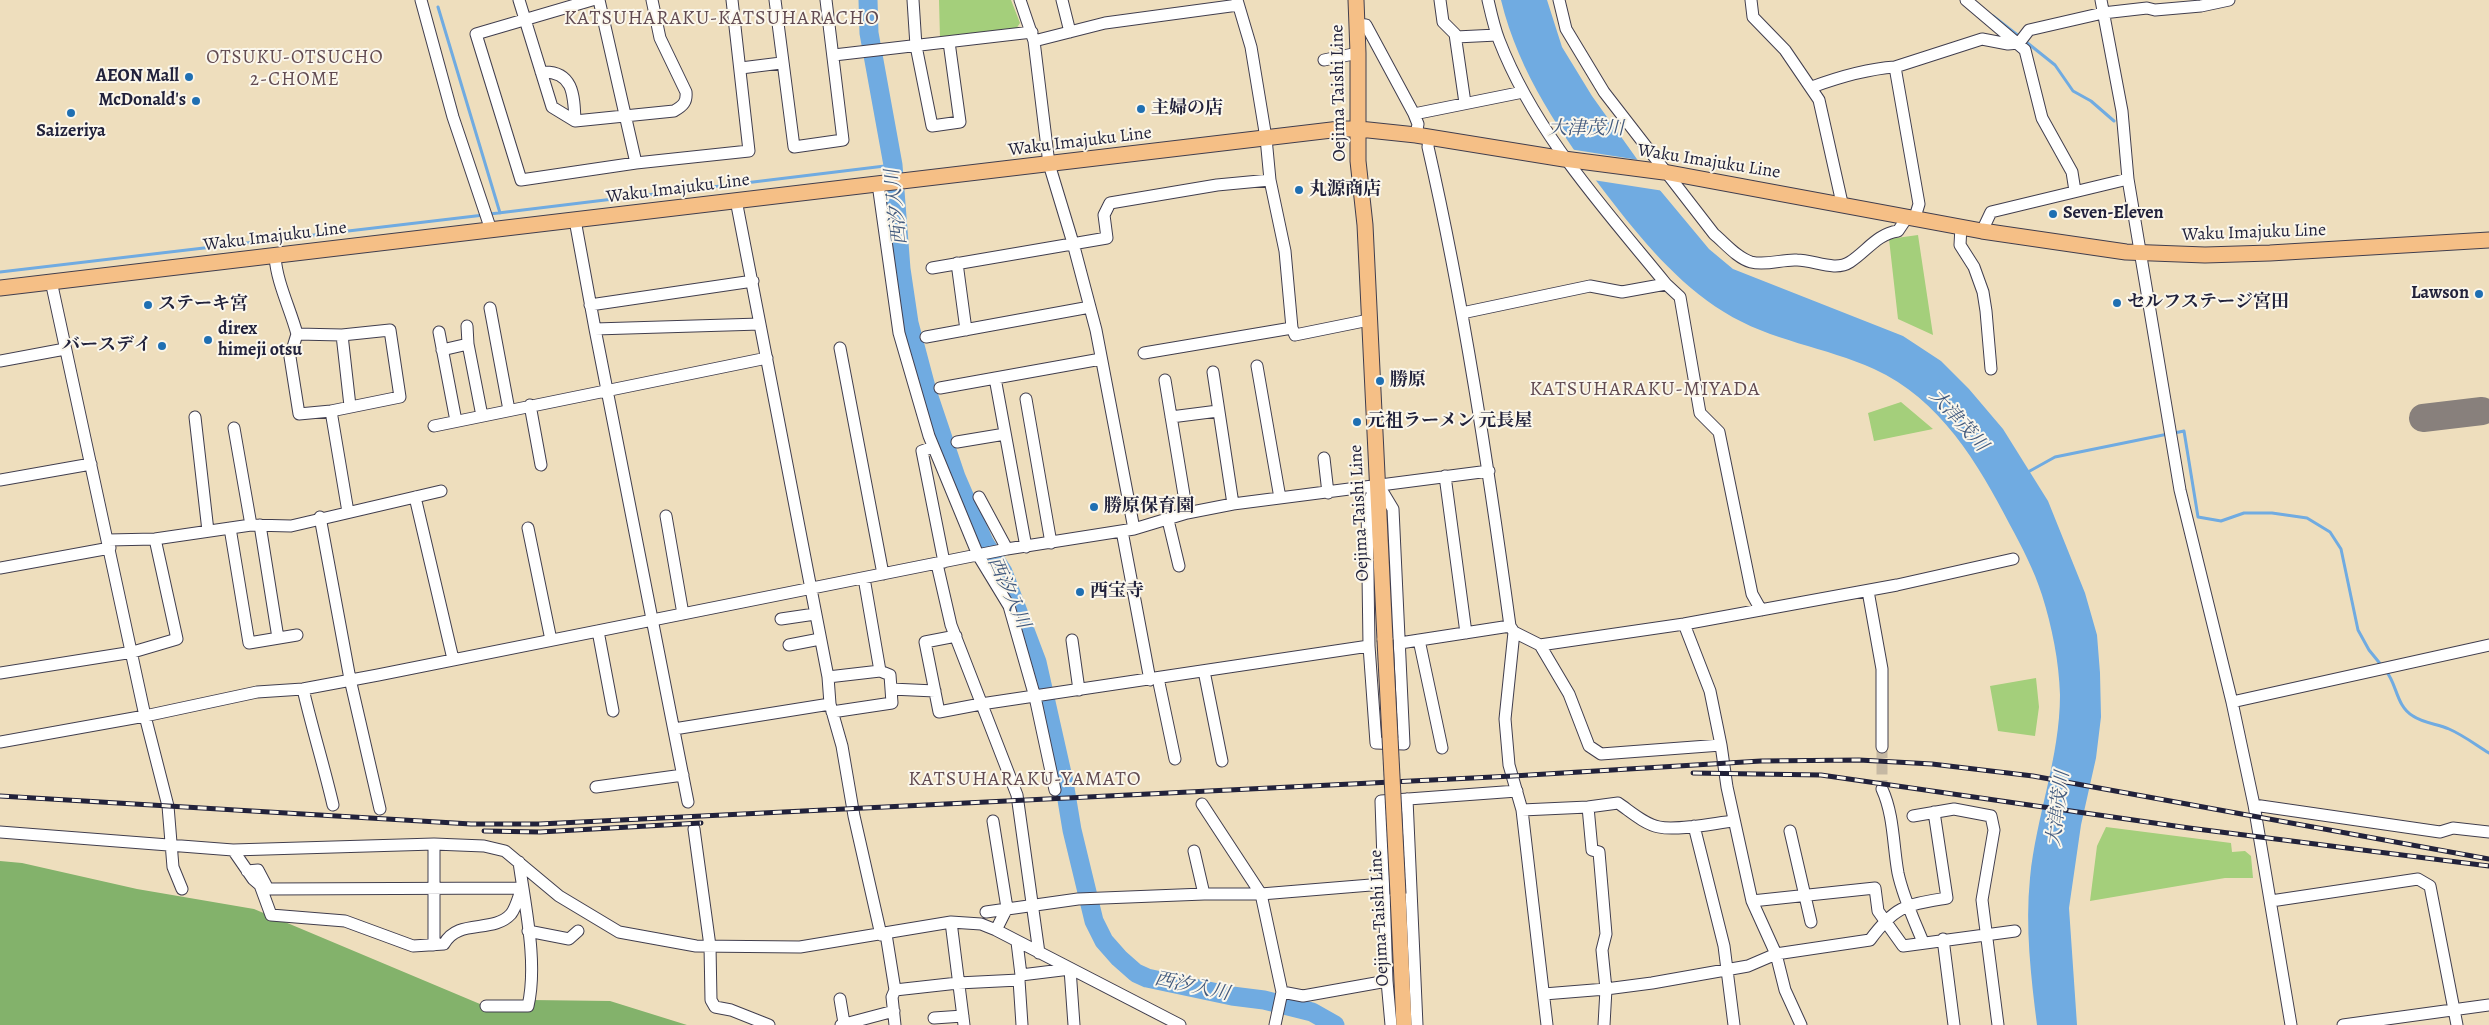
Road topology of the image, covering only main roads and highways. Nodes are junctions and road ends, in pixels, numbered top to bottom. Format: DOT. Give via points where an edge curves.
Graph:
graph roads {
  1 [pos="1356,0"];
  2 [pos="1359,128"];
  3 [pos="2489,240"];
  4 [pos="0,288"];
  5 [pos="1413,1024"];
  1 -- 2 [label="main road, Oejima Taishi Line"];
  2 -- 3 [label="main road, Waku Imajuku Line" via="1664,172 1982,231 2140,253 2270,253"];
  2 -- 4 [label="main road, Waku Imajuku Line"];
  2 -- 5 [label="main road, Oejima Taishi Line, bridge" via="1358,161 1365,225 1378,484 1392,642 1403,1003"];
}
